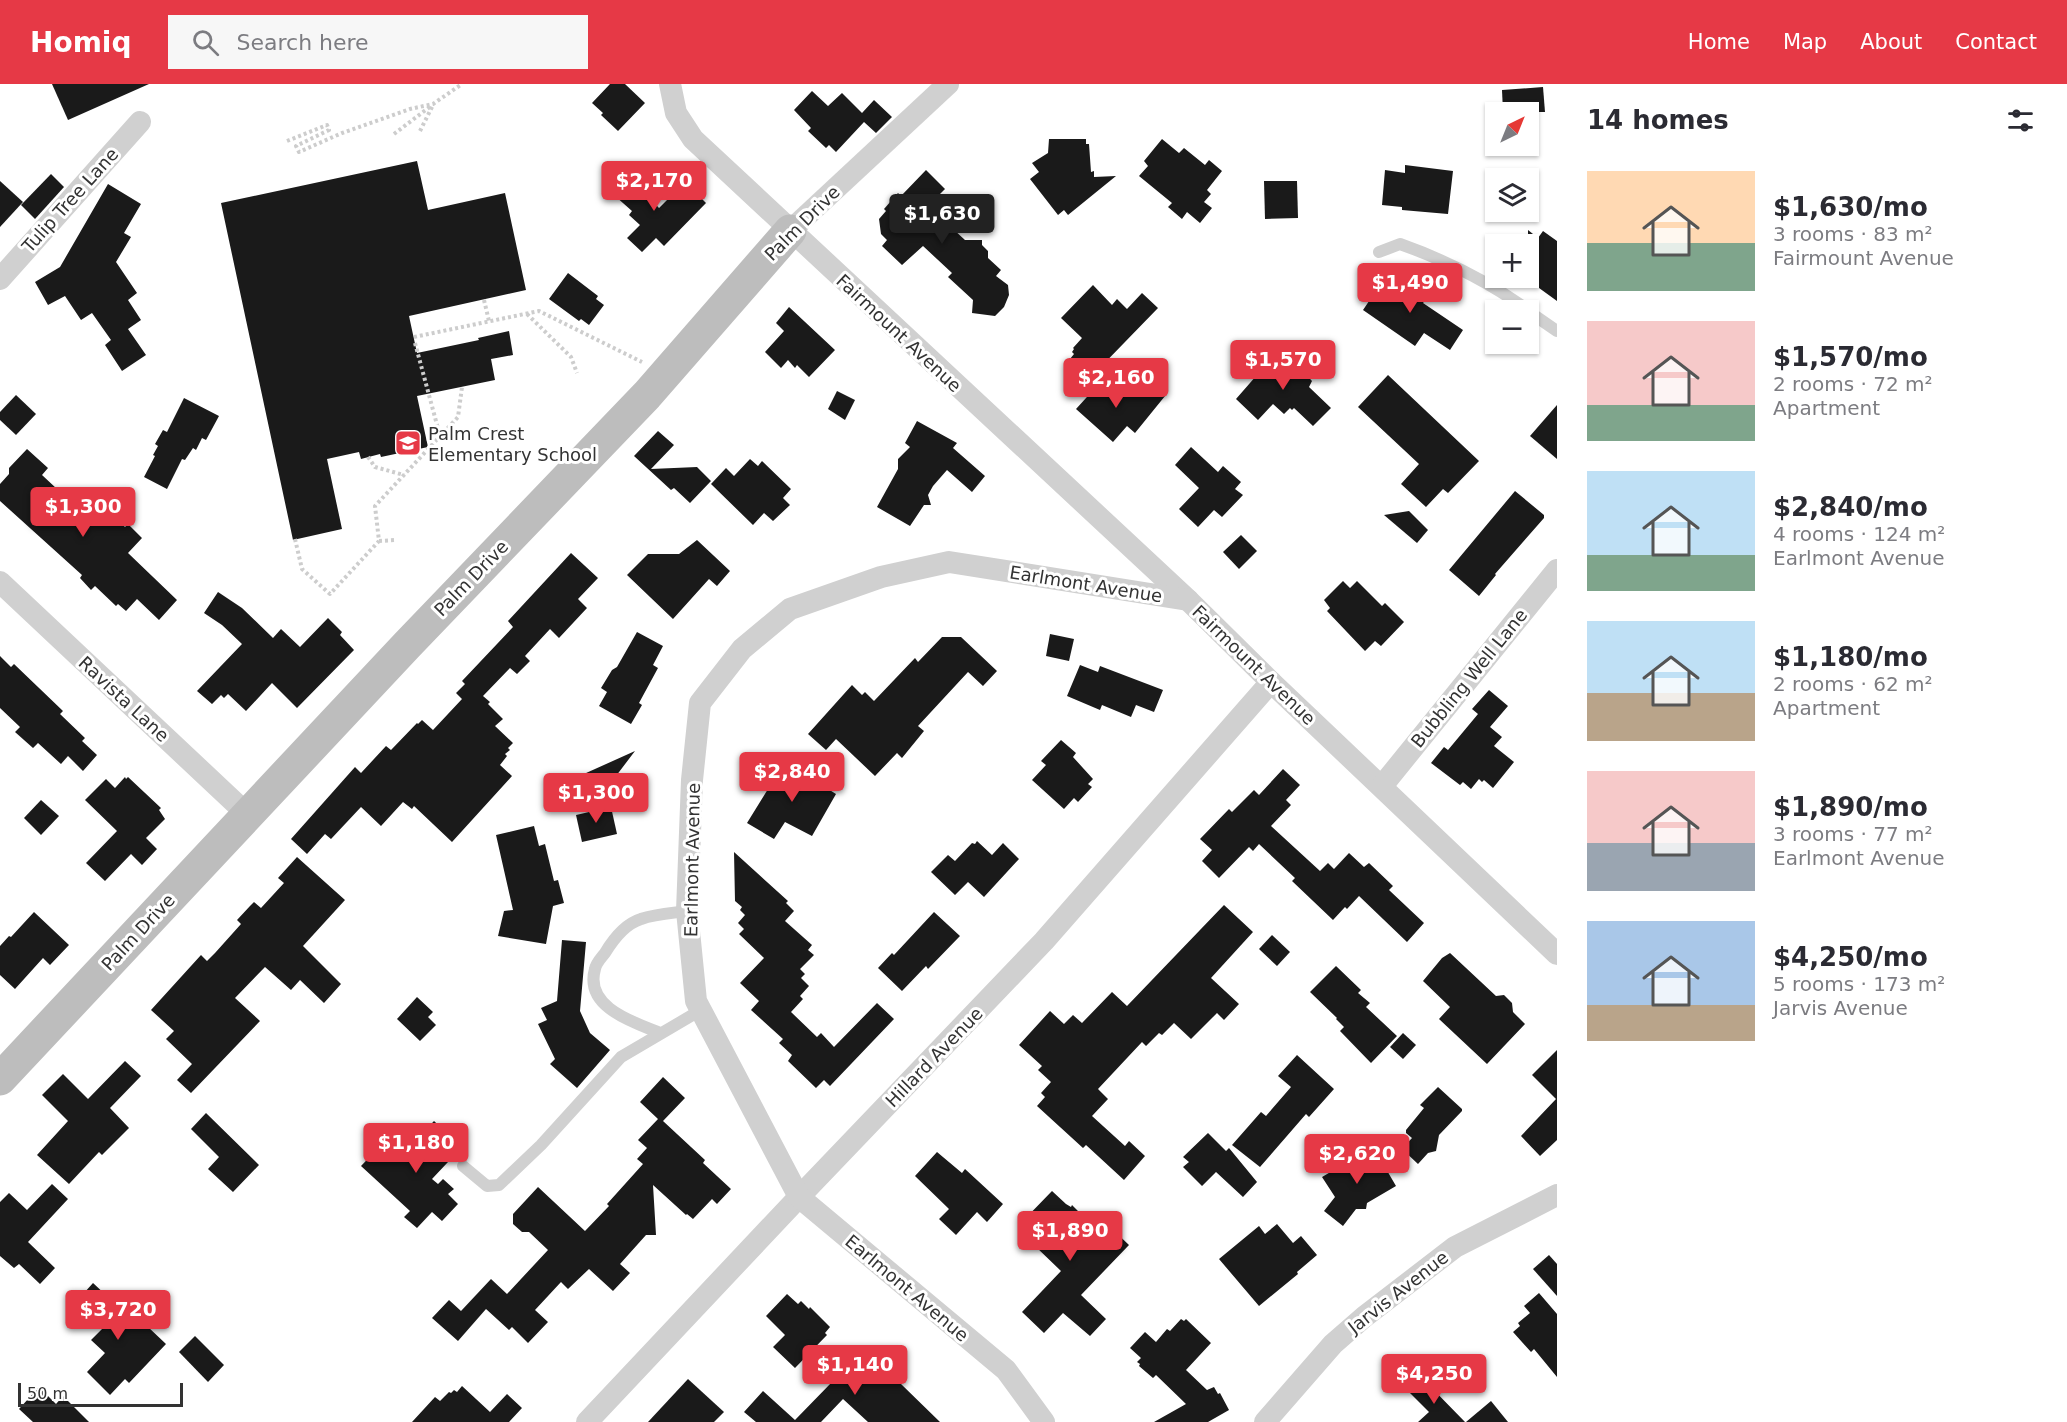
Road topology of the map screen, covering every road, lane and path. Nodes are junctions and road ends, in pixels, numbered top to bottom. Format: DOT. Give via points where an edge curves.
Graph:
graph roads {
  1 [pos="462,84"];
  2 [pos="670,84"];
  3 [pos="948,84"];
  4 [pos="433,104"];
  5 [pos="140,122"];
  6 [pos="420,131"];
  7 [pos="394,134"];
  8 [pos="287,141"];
  9 [pos="790,231"];
  10 [pos="1379,252"];
  11 [pos="0,279"];
  12 [pos="484,300"];
  13 [pos="1513,300"];
  14 [pos="527,314"];
  15 [pos="1539,319"];
  16 [pos="489,321"];
  17 [pos="1557,331"];
  18 [pos="414,337"];
  19 [pos="415,343"];
  20 [pos="648,365"];
  21 [pos="577,373"];
  22 [pos="462,387"];
  23 [pos="440,436"];
  24 [pos="368,457"];
  25 [pos="404,475"];
  26 [pos="295,539"];
  27 [pos="396,540"];
  28 [pos="379,541"];
  29 [pos="1557,570"];
  30 [pos="0,582"];
  31 [pos="1188,600"];
  32 [pos="1271,682"];
  33 [pos="1382,786"];
  34 [pos="248,815"];
  35 [pos="687,911"];
  36 [pos="1557,954"];
  37 [pos="701,1010"];
  38 [pos="660,1033"];
  39 [pos="0,1079"];
  40 [pos="463,1166"];
  41 [pos="1557,1195"];
  42 [pos="799,1197"];
  43 [pos="1270,1420"];
  44 [pos="587,1422"];
  45 [pos="1044,1422"];
  1 -- 4 [label="path"];
  2 -- 9 [label="street, Fairmount Avenue" via="676,112 693,139"];
  3 -- 9 [label="street, Palm Drive"];
  4 -- 6 [label="path"];
  4 -- 7 [label="path"];
  4 -- 8 [label="path" via="298,152 296,146 329,130 327,125"];
  5 -- 11 [label="street, Tulip Tree Lane"];
  9 -- 31 [label="street, Fairmount Avenue"];
  9 -- 34 [label="street, Palm Drive" via="646,395"];
  10 -- 13 [label="lane" via="1400,244 1423,252"];
  12 -- 16 [label="path"];
  14 -- 16 [label="path"];
  14 -- 20 [label="path" via="539,311"];
  14 -- 21 [label="path" via="571,357"];
  15 -- 17 [label="lane"];
  16 -- 18 [label="path"];
  19 -- 23 [label="path"];
  22 -- 23 [label="path" via="458,417"];
  23 -- 25 [label="path"];
  24 -- 25 [label="path" via="375,467"];
  25 -- 28 [label="path" via="375,506"];
  26 -- 28 [label="path" via="302,569 330,594"];
  27 -- 28 [label="path"];
  29 -- 33 [label="street, Bubbling Well Lane"];
  30 -- 34 [label="street, Ravista Lane"];
  31 -- 32 [label="street, Fairmount Avenue"];
  31 -- 35 [label="street, Earlmont Avenue" via="949,562 881,577 790,609 742,650 700,703 692,780"];
  32 -- 33 [label="street, Fairmount Avenue"];
  32 -- 42 [label="street, Hillard Avenue" via="1044,941"];
  33 -- 36 [label="street, Fairmount Avenue"];
  34 -- 39 [label="street, Palm Drive"];
  35 -- 37 [label="street, Earlmont Avenue" via="696,1001"];
  35 -- 38 [label="lane" via="642,918 625,927 595,968 593,988 606,1007 628,1021"];
  37 -- 38 [label="lane"];
  37 -- 42 [label="street, Earlmont Avenue"];
  38 -- 40 [label="lane" via="621,1057 499,1185 487,1186"];
  41 -- 43 [label="street, Jarvis Avenue" via="1455,1247 1364,1317 1333,1344"];
  42 -- 44 [label="street, Hillard Avenue"];
  42 -- 45 [label="street, Earlmont Avenue" via="1006,1370"];
}
